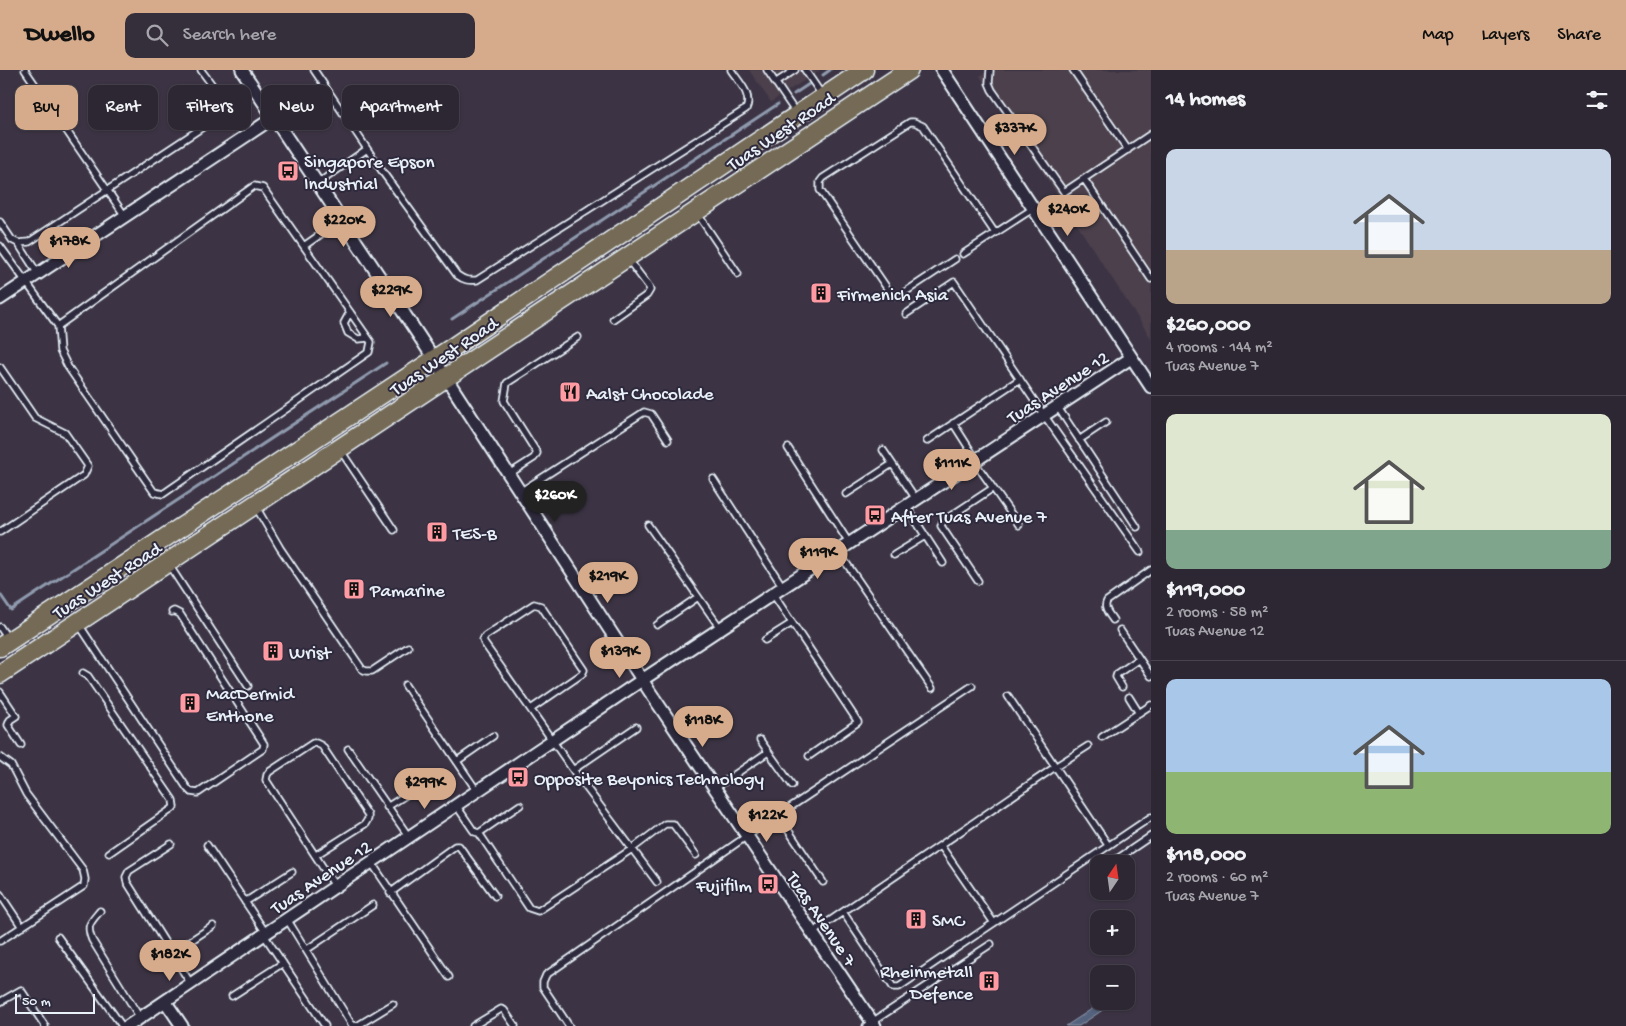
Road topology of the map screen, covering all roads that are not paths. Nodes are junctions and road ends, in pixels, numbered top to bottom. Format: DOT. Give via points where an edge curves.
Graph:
graph roads {
  1 [pos="25,70"];
  2 [pos="201,70"];
  3 [pos="242,70"];
  4 [pos="314,70"];
  5 [pos="732,70"];
  6 [pos="767,70"];
  7 [pos="795,70"];
  8 [pos="805,70"];
  9 [pos="864,70"];
  10 [pos="909,70"];
  11 [pos="942,70"];
  12 [pos="990,70"];
  13 [pos="1073,70"];
  14 [pos="775,83"];
  15 [pos="823,97"];
  16 [pos="261,99"];
  17 [pos="797,115"];
  18 [pos="261,126"];
  19 [pos="281,130"];
  20 [pos="1151,134"];
  21 [pos="367,149"];
  22 [pos="1128,150"];
  23 [pos="1084,178"];
  24 [pos="317,184"];
  25 [pos="108,190"];
  26 [pos="1034,208"];
  27 [pos="696,211"];
  28 [pos="126,216"];
  29 [pos="341,220"];
  30 [pos="0,222"];
  31 [pos="995,233"];
  32 [pos="18,243"];
  33 [pos="0,246"];
  34 [pos="304,246"];
  35 [pos="963,254"];
  36 [pos="627,257"];
  37 [pos="955,259"];
  38 [pos="38,274"];
  39 [pos="738,274"];
  40 [pos="1151,279"];
  41 [pos="25,282"];
  42 [pos="0,299"];
  43 [pos="350,312"];
  44 [pos="906,314"];
  45 [pos="613,319"];
  46 [pos="58,326"];
  47 [pos="578,337"];
  48 [pos="368,338"];
  49 [pos="1131,358"];
  50 [pos="434,360"];
  51 [pos="0,367"];
  52 [pos="446,378"];
  53 [pos="1020,379"];
  54 [pos="1151,387"];
  55 [pos="1056,406"];
  56 [pos="1044,415"];
  57 [pos="1106,422"];
  58 [pos="953,423"];
  59 [pos="668,440"];
  60 [pos="1079,440"];
  61 [pos="926,441"];
  62 [pos="788,448"];
  63 [pos="340,449"];
  64 [pos="883,450"];
  65 [pos="975,460"];
  66 [pos="892,464"];
  67 [pos="509,474"];
  68 [pos="713,480"];
  69 [pos="993,488"];
  70 [pos="520,492"];
  71 [pos="846,494"];
  72 [pos="911,502"];
  73 [pos="254,505"];
  74 [pos="648,525"];
  75 [pos="1019,525"];
  76 [pos="1137,527"];
  77 [pos="394,530"];
  78 [pos="0,532"];
  79 [pos="925,536"];
  80 [pos="849,543"];
  81 [pos="838,550"];
  82 [pos="1140,552"];
  83 [pos="894,555"];
  84 [pos="168,563"];
  85 [pos="942,563"];
  86 [pos="1151,570"];
  87 [pos="978,581"];
  88 [pos="783,587"];
  89 [pos="773,594"];
  90 [pos="698,596"];
  91 [pos="172,612"];
  92 [pos="1113,620"];
  93 [pos="78,622"];
  94 [pos="792,622"];
  95 [pos="657,625"];
  96 [pos="720,628"];
  97 [pos="1120,630"];
  98 [pos="3,638"];
  99 [pos="764,640"];
  100 [pos="408,647"];
  101 [pos="1139,659"];
  102 [pos="84,673"];
  103 [pos="0,674"];
  104 [pos="1151,676"];
  105 [pos="642,680"];
  106 [pos="405,685"];
  107 [pos="248,686"];
  108 [pos="972,686"];
  109 [pos="1122,687"];
  110 [pos="932,688"];
  111 [pos="0,692"];
  112 [pos="1008,696"];
  113 [pos="1129,697"];
  114 [pos="1151,705"];
  115 [pos="531,709"];
  116 [pos="1139,713"];
  117 [pos="636,728"];
  118 [pos="493,736"];
  119 [pos="1102,737"];
  120 [pos="553,740"];
  121 [pos="760,740"];
  122 [pos="20,745"];
  123 [pos="1088,746"];
  124 [pos="348,748"];
  125 [pos="768,752"];
  126 [pos="809,756"];
  127 [pos="0,757"];
  128 [pos="457,761"];
  129 [pos="1055,767"];
  130 [pos="573,770"];
  131 [pos="792,785"];
  132 [pos="417,788"];
  133 [pos="715,788"];
  134 [pos="478,791"];
  135 [pos="456,805"];
  136 [pos="520,805"];
  137 [pos="388,807"];
  138 [pos="778,815"];
  139 [pos="1151,817"];
  140 [pos="480,832"];
  141 [pos="747,836"];
  142 [pos="1151,836"];
  143 [pos="408,837"];
  144 [pos="171,844"];
  145 [pos="207,845"];
  146 [pos="1108,845"];
  147 [pos="941,846"];
  148 [pos="632,849"];
  149 [pos="109,852"];
  150 [pos="316,855"];
  151 [pos="696,855"];
  152 [pos="1123,855"];
  153 [pos="370,862"];
  154 [pos="292,872"];
  155 [pos="657,882"];
  156 [pos="823,882"];
  157 [pos="335,886"];
  158 [pos="390,892"];
  159 [pos="0,894"];
  160 [pos="495,896"];
  161 [pos="245,902"];
  162 [pos="373,905"];
  163 [pos="100,911"];
  164 [pos="843,912"];
  165 [pos="287,919"];
  166 [pos="994,923"];
  167 [pos="213,926"];
  168 [pos="22,927"];
  169 [pos="812,933"];
  170 [pos="265,934"];
  171 [pos="58,937"];
  172 [pos="0,941"];
  173 [pos="991,944"];
  174 [pos="306,950"];
  175 [pos="172,953"];
  176 [pos="283,964"];
  177 [pos="449,977"];
  178 [pos="191,984"];
  179 [pos="232,996"];
  180 [pos="165,1001"];
  181 [pos="0,1002"];
  182 [pos="393,1004"];
  183 [pos="140,1018"];
  184 [pos="871,1025"];
  185 [pos="45,1026"];
  186 [pos="122,1026"];
  187 [pos="128,1026"];
  188 [pos="182,1026"];
  189 [pos="325,1026"];
  190 [pos="357,1026"];
  191 [pos="473,1026"];
  192 [pos="515,1026"];
  193 [pos="569,1026"];
  1 -- 25 [label="lane"];
  2 -- 25 [label="lane" via="221,101 218,117"];
  3 -- 16 [label="street, Tuas Avenue 7"];
  4 -- 21 [label="lane"];
  5 -- 21 [label="lane" via="747,93 746,109 477,280 464,280 457,275"];
  6 -- 14 [label="lane"];
  7 -- 14 [label="lane"];
  8 -- 15 [label="lane"];
  9 -- 15 [label="main road, Tuas West Road"];
  10 -- 27 [label="main road, Tuas West Road"];
  11 -- 26 [label="street"];
  12 -- 23 [label="lane" via="992,90 1064,192"];
  13 -- 22 [label="lane"];
  14 -- 17 [label="lane"];
  15 -- 17 [label="main road, Tuas West Road"];
  17 -- 50 [label="main road, Tuas West Road"];
  18 -- 28 [label="street"];
  19 -- 24 [label="street, Tuas Avenue 7"];
  20 -- 22 [label="lane"];
  21 -- 24 [label="lane"];
  22 -- 23 [label="lane"];
  23 -- 40 [label="lane"];
  24 -- 29 [label="street, Tuas Avenue 7"];
  25 -- 28 [label="lane"];
  25 -- 32 [label="lane" via="29,242"];
  26 -- 31 [label="lane"];
  26 -- 49 [label="street"];
  27 -- 36 [label="main road, Tuas West Road"];
  27 -- 39 [label="lane"];
  28 -- 38 [label="street"];
  29 -- 34 [label="lane"];
  29 -- 50 [label="street, Tuas Avenue 7"];
  30 -- 32 [label="lane" via="12,240"];
  31 -- 35 [label="lane"];
  31 -- 37 [label="lane" via="923,126 914,122 820,182 820,190 891,294 899,296"];
  32 -- 38 [label="lane"];
  33 -- 41 [label="lane"];
  34 -- 43 [label="lane"];
  34 -- 46 [label="lane" via="263,188 254,186"];
  36 -- 45 [label="lane" via="650,290 648,295"];
  36 -- 52 [label="main road, Tuas West Road"];
  38 -- 41 [label="street"];
  41 -- 42 [label="street"];
  41 -- 46 [label="lane"];
  43 -- 48 [label="lane"];
  43 -- 48 [label="lane" via="344,323 348,333 358,339"];
  44 -- 53 [label="lane" via="954,282"];
  46 -- 48 [label="lane" via="60,351 68,367 154,492 160,494 369,352"];
  47 -- 67 [label="lane" via="507,383 504,401 536,451 534,458"];
  49 -- 54 [label="street"];
  49 -- 55 [label="street, Tuas Avenue 12"];
  50 -- 52 [label="street, Tuas Avenue 7"];
  50 -- 98 [label="main road, Tuas West Road"];
  51 -- 78 [label="lane" via="35,418 66,433 87,464 84,475"];
  52 -- 63 [label="main road, Tuas West Road"];
  52 -- 67 [label="street, Tuas Avenue 7"];
  53 -- 56 [label="lane"];
  53 -- 58 [label="lane"];
  55 -- 56 [label="street, Tuas Avenue 12"];
  55 -- 60 [label="lane"];
  56 -- 65 [label="street, Tuas Avenue 12"];
  56 -- 82 [label="lane"];
  57 -- 60 [label="lane"];
  58 -- 61 [label="lane"];
  58 -- 65 [label="lane"];
  59 -- 70 [label="lane" via="651,414 644,412"];
  60 -- 76 [label="lane"];
  62 -- 80 [label="lane"];
  63 -- 73 [label="main road, Tuas West Road"];
  63 -- 77 [label="lane"];
  64 -- 66 [label="lane"];
  65 -- 69 [label="lane"];
  65 -- 72 [label="street, Tuas Avenue 12"];
  66 -- 71 [label="lane"];
  66 -- 72 [label="lane"];
  67 -- 70 [label="street, Tuas Avenue 7"];
  68 -- 88 [label="lane"];
  69 -- 75 [label="lane"];
  69 -- 87 [label="lane" via="941,526"];
  70 -- 105 [label="street, Tuas Avenue 7"];
  72 -- 79 [label="lane"];
  72 -- 80 [label="street, Tuas Avenue 12"];
  73 -- 84 [label="main road, Tuas West Road"];
  73 -- 100 [label="lane" via="362,669 372,671"];
  74 -- 90 [label="lane"];
  79 -- 83 [label="lane"];
  79 -- 85 [label="lane"];
  80 -- 81 [label="street, Tuas Avenue 12"];
  81 -- 88 [label="street, Tuas Avenue 12"];
  81 -- 110 [label="lane"];
  84 -- 93 [label="main road, Tuas West Road"];
  84 -- 107 [label="lane"];
  86 -- 92 [label="lane" via="1107,601 1106,609"];
  88 -- 89 [label="street, Tuas Avenue 12"];
  89 -- 94 [label="lane"];
  89 -- 96 [label="street, Tuas Avenue 12"];
  90 -- 95 [label="lane"];
  90 -- 96 [label="lane"];
  91 -- 93 [label="lane" via="180,614 264,744 263,750 198,793 188,788"];
  93 -- 103 [label="main road, Tuas West Road"];
  94 -- 99 [label="lane"];
  94 -- 126 [label="lane" via="858,722"];
  96 -- 105 [label="street, Tuas Avenue 12"];
  97 -- 101 [label="lane"];
  101 -- 104 [label="lane"];
  101 -- 109 [label="lane" via="1118,673 1116,677"];
  102 -- 149 [label="lane" via="173,800 174,807"];
  105 -- 120 [label="street, Tuas Avenue 12"];
  105 -- 133 [label="street, Tuas Avenue 7"];
  106 -- 128 [label="lane"];
  108 -- 138 [label="lane"];
  111 -- 122 [label="lane" via="16,716 8,725"];
  112 -- 129 [label="lane"];
  113 -- 116 [label="lane"];
  114 -- 116 [label="lane"];
  115 -- 115 [label="lane" via="584,670 537,604 483,640"];
  115 -- 120 [label="lane"];
  116 -- 119 [label="lane"];
  117 -- 130 [label="lane"];
  118 -- 128 [label="lane"];
  120 -- 130 [label="lane"];
  120 -- 134 [label="street, Tuas Avenue 12"];
  121 -- 125 [label="lane"];
  123 -- 129 [label="lane"];
  124 -- 137 [label="lane"];
  125 -- 131 [label="lane"];
  125 -- 133 [label="lane"];
  127 -- 168 [label="lane" via="11,765 26,794 85,876 84,886"];
  128 -- 134 [label="lane"];
  129 -- 146 [label="lane"];
  129 -- 147 [label="lane"];
  130 -- 148 [label="lane"];
  132 -- 137 [label="lane"];
  133 -- 141 [label="street, Tuas Avenue 7"];
  134 -- 135 [label="street, Tuas Avenue 12"];
  135 -- 140 [label="lane" via="475,832"];
  135 -- 143 [label="street, Tuas Avenue 12"];
  136 -- 140 [label="lane"];
  137 -- 143 [label="lane"];
  138 -- 141 [label="lane"];
  138 -- 156 [label="lane"];
  139 -- 146 [label="lane"];
  140 -- 148 [label="lane" via="529,908 538,911"];
  141 -- 169 [label="street, Tuas Avenue 7"];
  141 -- 193 [label="lane" via="546,975 543,987"];
  142 -- 152 [label="lane"];
  143 -- 153 [label="street, Tuas Avenue 12"];
  144 -- 175 [label="lane" via="129,871 126,877"];
  145 -- 161 [label="lane"];
  146 -- 166 [label="lane"];
  147 -- 164 [label="lane"];
  147 -- 166 [label="lane"];
  148 -- 151 [label="lane" via="665,824 673,824"];
  148 -- 155 [label="lane"];
  150 -- 150 [label="lane" via="266,780 269,772 313,743 322,746 368,815 365,824"];
  150 -- 157 [label="lane"];
  153 -- 157 [label="street, Tuas Avenue 12"];
  153 -- 158 [label="lane"];
  154 -- 161 [label="lane"];
  157 -- 165 [label="street, Tuas Avenue 12"];
  158 -- 160 [label="lane" via="459,846"];
  158 -- 177 [label="lane"];
  159 -- 168 [label="lane"];
  161 -- 170 [label="lane"];
  162 -- 174 [label="lane"];
  163 -- 183 [label="lane" via="89,924 92,940"];
  164 -- 166 [label="lane" via="896,988"];
  164 -- 169 [label="lane"];
  165 -- 170 [label="street, Tuas Avenue 12"];
  165 -- 174 [label="lane"];
  167 -- 175 [label="lane"];
  168 -- 172 [label="lane"];
  169 -- 184 [label="street, Tuas Avenue 7"];
  170 -- 176 [label="lane"];
  170 -- 178 [label="street, Tuas Avenue 12"];
  171 -- 186 [label="lane"];
  173 -- 184 [label="lane"];
  174 -- 190 [label="lane" via="352,1025"];
  175 -- 178 [label="lane"];
  176 -- 179 [label="lane"];
  176 -- 189 [label="lane"];
  178 -- 180 [label="street, Tuas Avenue 12"];
  180 -- 183 [label="street, Tuas Avenue 12"];
  180 -- 188 [label="street"];
  181 -- 185 [label="lane" via="21,990"];
  182 -- 190 [label="lane"];
  183 -- 187 [label="street, Tuas Avenue 12"];
  191 -- 192 [label="lane" via="501,1009"];
}
